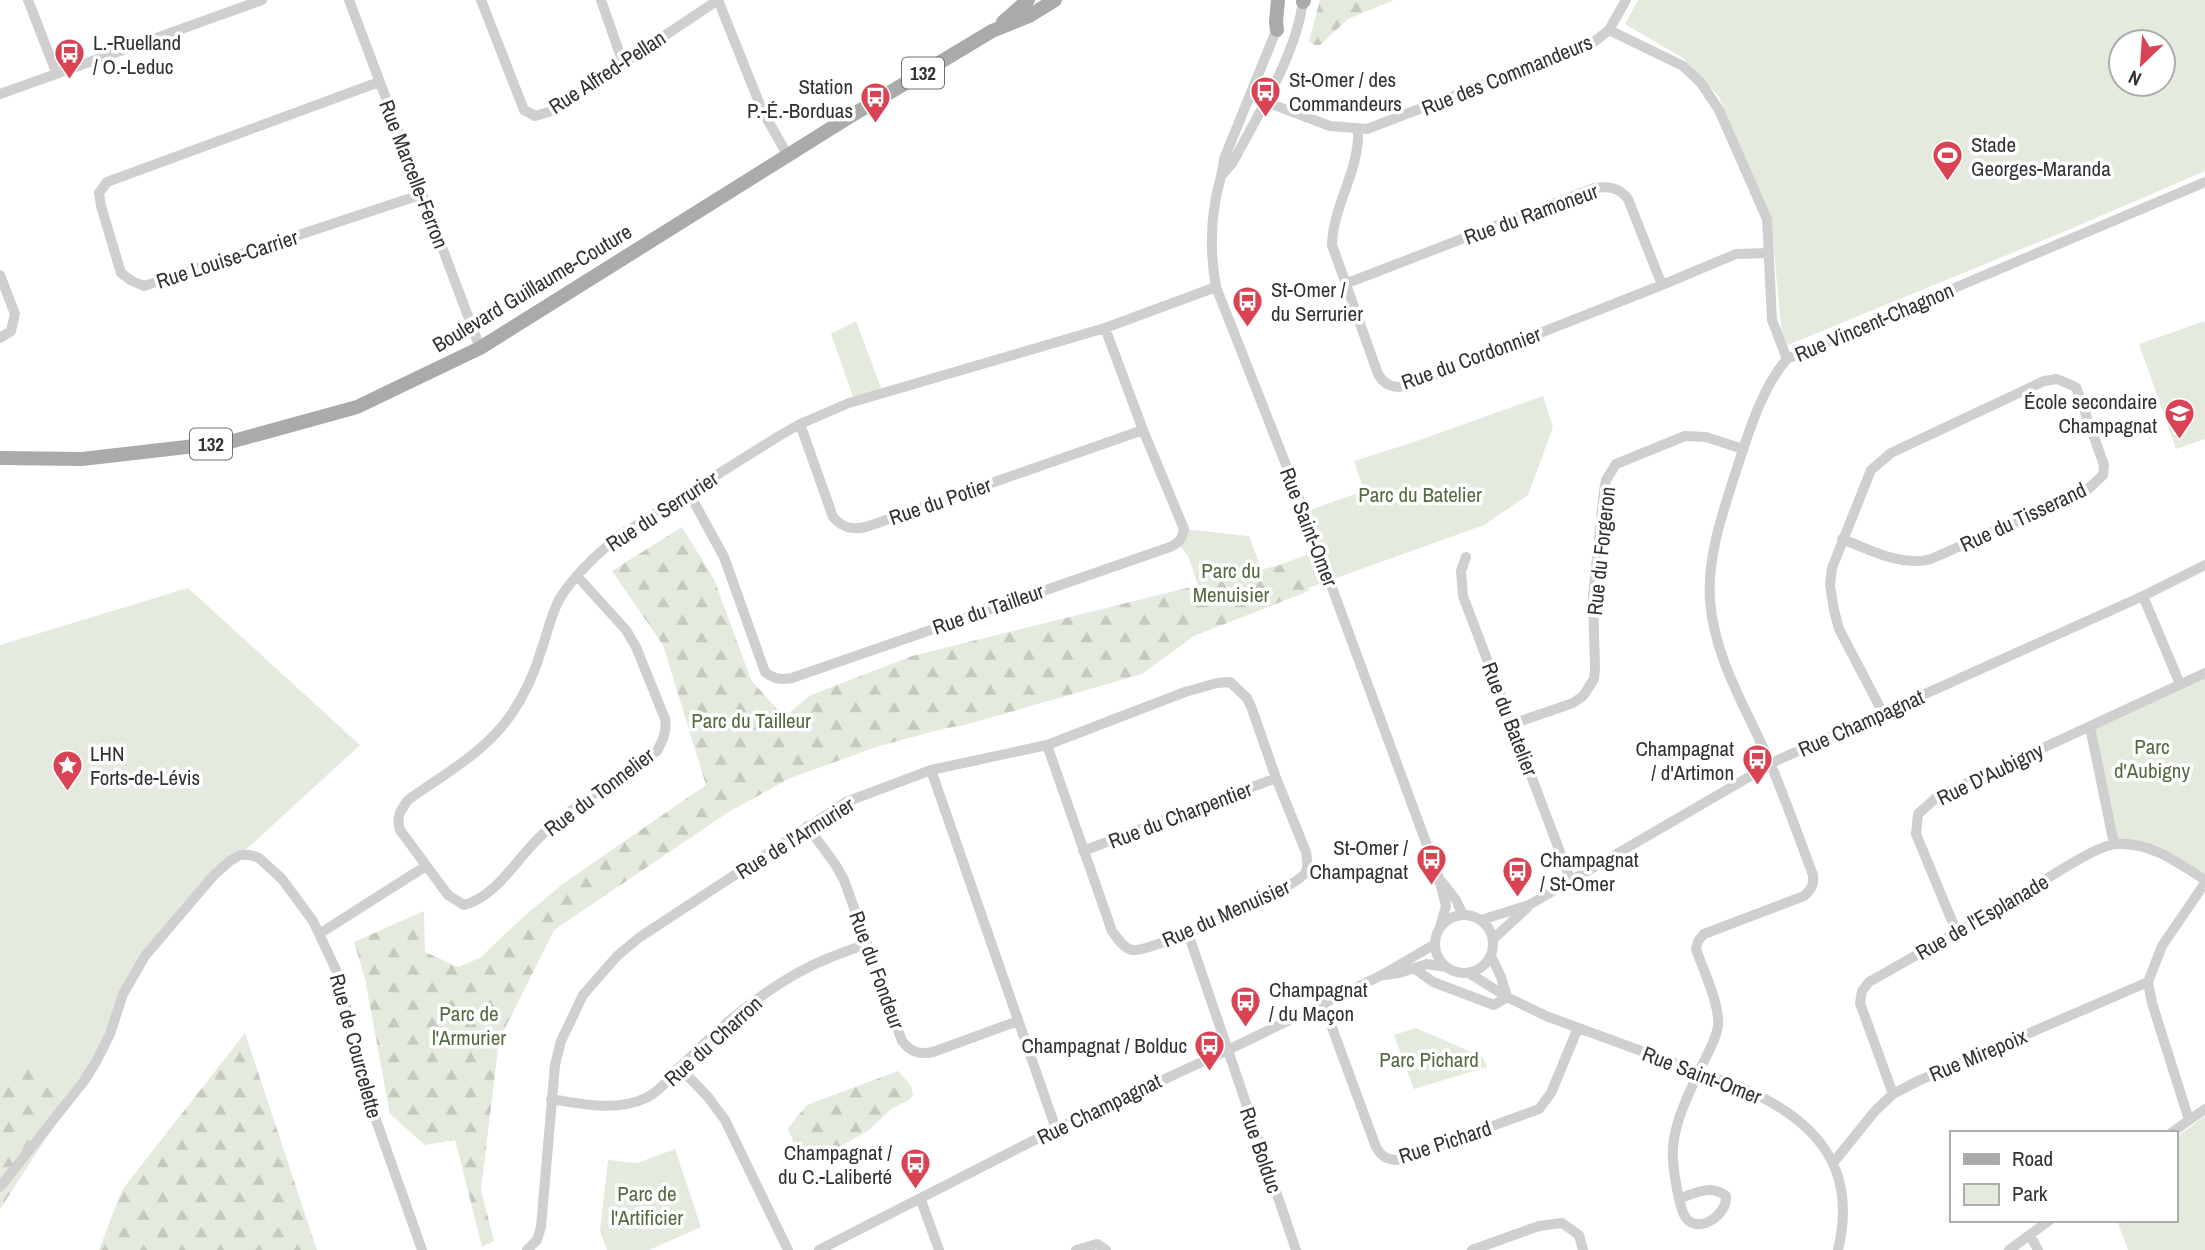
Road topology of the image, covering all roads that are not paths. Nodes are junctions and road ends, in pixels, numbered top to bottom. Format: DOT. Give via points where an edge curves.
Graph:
graph roads {
  1 [pos="28,0"];
  2 [pos="262,0"];
  3 [pos="349,0"];
  4 [pos="481,0"];
  5 [pos="601,0"];
  6 [pos="718,0"];
  7 [pos="1028,0"];
  8 [pos="1055,0"];
  9 [pos="1278,0"];
  10 [pos="1284,0"];
  11 [pos="1626,0"];
  12 [pos="1303,1"];
  13 [pos="997,29"];
  14 [pos="1277,30"];
  15 [pos="1609,30"];
  16 [pos="623,63"];
  17 [pos="56,72"];
  18 [pos="379,82"];
  19 [pos="0,94"];
  20 [pos="1250,96"];
  21 [pos="1265,101"];
  22 [pos="1358,130"];
  23 [pos="788,156"];
  24 [pos="1223,174"];
  25 [pos="2205,182"];
  26 [pos="423,194"];
  27 [pos="1769,253"];
  28 [pos="0,275"];
  29 [pos="1345,284"];
  30 [pos="1662,285"];
  31 [pos="1216,287"];
  32 [pos="1105,328"];
  33 [pos="0,338"];
  34 [pos="480,348"];
  35 [pos="1787,359"];
  36 [pos="800,424"];
  37 [pos="1143,430"];
  38 [pos="1743,449"];
  39 [pos="0,458"];
  40 [pos="689,493"];
  41 [pos="1842,539"];
  42 [pos="1466,556"];
  43 [pos="2205,565"];
  44 [pos="577,576"];
  45 [pos="2143,596"];
  46 [pos="2205,673"];
  47 [pos="2180,684"];
  48 [pos="1882,713"];
  49 [pos="1512,724"];
  50 [pos="2090,727"];
  51 [pos="1046,745"];
  52 [pos="1771,764"];
  53 [pos="931,770"];
  54 [pos="1276,778"];
  55 [pos="807,826"];
  56 [pos="2114,844"];
  57 [pos="1083,851"];
  58 [pos="426,866"];
  59 [pos="1438,875"];
  60 [pos="1571,881"];
  61 [pos="2205,881"];
  62 [pos="1529,905"];
  63 [pos="1463,915"];
  64 [pos="1481,920"];
  65 [pos="1440,928"];
  66 [pos="1188,933"];
  67 [pos="1957,933"];
  68 [pos="319,934"];
  69 [pos="1493,939"];
  70 [pos="867,944"];
  71 [pos="1435,944"];
  72 [pos="1491,956"];
  73 [pos="1446,967"];
  74 [pos="1415,969"];
  75 [pos="1469,973"];
  76 [pos="1382,975"];
  77 [pos="2148,982"];
  78 [pos="1507,997"];
  79 [pos="1323,1003"];
  80 [pos="1018,1021"];
  81 [pos="1578,1028"];
  82 [pos="1228,1050"];
  83 [pos="679,1067"];
  84 [pos="1699,1073"];
  85 [pos="1893,1094"];
  86 [pos="551,1099"];
  87 [pos="2205,1109"];
  88 [pos="2189,1120"];
  89 [pos="1056,1129"];
  90 [pos="2175,1131"];
  91 [pos="1833,1163"];
  92 [pos="0,1187"];
  93 [pos="1680,1198"];
  94 [pos="921,1200"];
  95 [pos="2047,1222"];
  96 [pos="2030,1235"];
  97 [pos="422,1250"];
  98 [pos="527,1250"];
  99 [pos="788,1250"];
  100 [pos="819,1250"];
  101 [pos="939,1250"];
  102 [pos="1076,1250"];
  103 [pos="1106,1250"];
  104 [pos="1296,1250"];
  105 [pos="1472,1250"];
  106 [pos="1583,1250"];
  107 [pos="1838,1250"];
  108 [pos="2009,1250"];
  109 [pos="2038,1250"];
  1 -- 17 [label="street"];
  2 -- 17 [label="street"];
  3 -- 18 [label="street, Rue Marcelle-Ferron"];
  4 -- 16 [label="street, Rue Alfred-Pellan" via="524,110 534,116 552,111"];
  5 -- 16 [label="street"];
  6 -- 16 [label="street, Rue Alfred-Pellan"];
  6 -- 23 [label="street" via="762,110"];
  7 -- 13 [label="main road, Boulevard Guillaume-Couture / 132"];
  8 -- 13 [label="main road, Boulevard Guillaume-Couture / 132"];
  9 -- 14 [label="main road"];
  10 -- 14 [label="street, Rue Saint-Omer"];
  11 -- 15 [label="street, Rue des Commandeurs"];
  12 -- 21 [label="street, Rue Saint-Omer" via="1297,30"];
  13 -- 23 [label="main road, Boulevard Guillaume-Couture / 132"];
  14 -- 20 [label="street, Rue Saint-Omer"];
  15 -- 22 [label="street, Rue des Commandeurs" via="1594,42 1379,126"];
  15 -- 27 [label="street" via="1683,66 1701,83 1718,110 1767,219"];
  17 -- 19 [label="street"];
  18 -- 26 [label="street, Rue Marcelle-Ferron"];
  18 -- 26 [label="street, Rue Louise-Carrier" via="107,182 99,193 121,273 144,286"];
  20 -- 21 [label="street, Rue des Commandeurs"];
  20 -- 24 [label="street, Rue Saint-Omer" via="1224,159"];
  21 -- 22 [label="street, Rue des Commandeurs" via="1330,126"];
  21 -- 24 [label="street, Rue Saint-Omer"];
  22 -- 29 [label="street, Rue du Cordonnier" via="1359,147 1332,229 1332,245"];
  23 -- 34 [label="main road, Boulevard Guillaume-Couture / 132"];
  24 -- 31 [label="street, Rue Saint-Omer" via="1212,226"];
  25 -- 35 [label="street, Rue Vincent-Chagnon"];
  26 -- 34 [label="street, Rue Marcelle-Ferron"];
  27 -- 30 [label="street, Rue du Cordonnier" via="1736,254"];
  27 -- 35 [label="street" via="1772,320"];
  28 -- 33 [label="street" via="15,314 11,331"];
  29 -- 30 [label="street, Rue du Ramoneur" via="1606,186 1628,199"];
  29 -- 30 [label="street, Rue du Cordonnier" via="1378,374 1383,382 1400,387"];
  31 -- 32 [label="street, Rue du Serrurier"];
  31 -- 59 [label="street, Rue Saint-Omer"];
  32 -- 36 [label="street, Rue du Serrurier" via="849,403"];
  32 -- 37 [label="street, Rue du Tailleur"];
  34 -- 39 [label="main road, Boulevard Guillaume-Couture / 132" via="357,407 230,442 82,459"];
  35 -- 38 [label="street, Rue Vincent-Chagnon" via="1773,377"];
  36 -- 37 [label="street, Rue du Potier" via="833,517 854,529"];
  36 -- 40 [label="street, Rue du Serrurier"];
  37 -- 40 [label="street, Rue du Tailleur" via="1184,529 1178,543 783,680 765,672 724,557"];
  38 -- 49 [label="street, Rue du Forgeron" via="1685,436 1616,464 1606,480 1595,567 1594,679 1573,703"];
  38 -- 52 [label="street, Rue Vincent-Chagnon" via="1720,520 1710,599 1726,667"];
  40 -- 44 [label="street, Rue du Serrurier" via="619,536"];
  41 -- 41 [label="street, Rue du Tisserand" via="1916,563 2087,490 2103,475 2104,465 2076,387 2057,379 2044,381 1891,453 1871,470"];
  41 -- 48 [label="street, Rue du Tisserand" via="1830,585 1834,610"];
  42 -- 49 [label="street, Rue du Batelier" via="1461,572 1463,596"];
  43 -- 45 [label="street, Rue Champagnat"];
  44 -- 58 [label="street, Rue du Serrurier" via="556,607 531,679 511,715 485,743 408,800 400,811 400,830"];
  44 -- 58 [label="street, Rue du Tonnelier" via="626,630 636,648 665,719 664,738 657,751 541,835 475,902 464,905 448,895"];
  45 -- 47 [label="street"];
  45 -- 48 [label="street, Rue Champagnat"];
  46 -- 47 [label="street, Rue D'Aubigny"];
  47 -- 50 [label="street, Rue D'Aubigny"];
  48 -- 52 [label="street, Rue Champagnat"];
  49 -- 60 [label="street, Rue du Batelier"];
  50 -- 56 [label="street"];
  50 -- 67 [label="street, Rue D'Aubigny" via="1937,797 1918,814 1916,834"];
  51 -- 53 [label="street, Rue du Menuisier"];
  51 -- 54 [label="street, Rue du Menuisier" via="1185,692 1230,682 1247,698"];
  51 -- 57 [label="street, Rue du Menuisier"];
  52 -- 60 [label="street, Rue Champagnat"];
  52 -- 84 [label="street, Rue Vincent-Chagnon" via="1814,883 1804,896 1704,934 1698,941 1696,949 1718,1025"];
  53 -- 55 [label="street, Rue de l'Armurier" via="846,802"];
  53 -- 80 [label="street"];
  54 -- 57 [label="street, Rue du Charpentier"];
  54 -- 66 [label="street, Rue du Menuisier" via="1306,852 1305,874 1281,891"];
  55 -- 70 [label="street, Rue du Fondeur" via="844,880"];
  55 -- 86 [label="street, Rue de l'Armurier" via="640,937 601,973 583,995 561,1041"];
  56 -- 61 [label="street" via="2132,844 2166,855"];
  56 -- 67 [label="street, Rue de l'Esplanade" via="2082,858"];
  57 -- 66 [label="street, Rue du Menuisier" via="1112,931 1125,947 1141,950"];
  58 -- 68 [label="street"];
  59 -- 63 [label="street, Rue Saint-Omer"];
  59 -- 65 [label="street, Rue Saint-Omer" via="1446,906"];
  60 -- 62 [label="street, Rue Champagnat"];
  61 -- 77 [label="street" via="2162,946"];
  62 -- 64 [label="street, Rue Champagnat"];
  62 -- 69 [label="street, Rue Champagnat"];
  63 -- 64 [label="street"];
  63 -- 65 [label="street"];
  64 -- 69 [label="street"];
  65 -- 71 [label="street"];
  66 -- 82 [label="street, Rue Bolduc"];
  67 -- 85 [label="street, Rue de l'Esplanade" via="1869,982 1862,991 1860,1003"];
  68 -- 92 [label="street, Rue de Courcelette" via="282,879 259,858 240,855 230,860 145,956 123,994 110,1034 90,1072"];
  68 -- 97 [label="street, Rue de Courcelette" via="336,970 359,1072"];
  69 -- 72 [label="street"];
  70 -- 80 [label="street, Rue du Fondeur" via="902,1041 916,1053 933,1052"];
  70 -- 83 [label="street, Rue du Charron" via="808,967 773,989"];
  71 -- 73 [label="street"];
  71 -- 76 [label="street, Rue Champagnat"];
  72 -- 75 [label="street"];
  72 -- 78 [label="street"];
  73 -- 74 [label="street, Rue Champagnat" via="1427,964"];
  73 -- 75 [label="street"];
  74 -- 76 [label="street, Rue Champagnat"];
  74 -- 78 [label="street, Rue Saint-Omer" via="1433,982 1494,1005"];
  75 -- 78 [label="street, Rue Saint-Omer"];
  76 -- 79 [label="street, Rue Champagnat"];
  77 -- 85 [label="street, Rue Mirepoix"];
  77 -- 88 [label="street"];
  78 -- 81 [label="street, Rue Saint-Omer"];
  79 -- 81 [label="street, Rue Pichard" via="1376,1147 1390,1160 1539,1109 1551,1093"];
  79 -- 82 [label="street, Rue Champagnat"];
  80 -- 89 [label="street"];
  81 -- 84 [label="street, Rue Saint-Omer"];
  82 -- 89 [label="street, Rue Champagnat"];
  82 -- 104 [label="street, Rue Bolduc"];
  83 -- 86 [label="street, Rue du Charron" via="648,1098 630,1103 589,1105"];
  83 -- 99 [label="street" via="724,1120"];
  84 -- 91 [label="street, Rue Saint-Omer" via="1769,1100 1796,1118"];
  84 -- 93 [label="street" via="1672,1145"];
  85 -- 91 [label="street, Rue Mirepoix"];
  86 -- 98 [label="street, Rue de l'Armurier" via="541,1227"];
  87 -- 88 [label="street"];
  88 -- 90 [label="street"];
  89 -- 94 [label="street, Rue Champagnat"];
  91 -- 107 [label="street, Rue Saint-Omer" via="1843,1198"];
  94 -- 100 [label="street, Rue Champagnat"];
  94 -- 101 [label="street"];
  95 -- 96 [label="street"];
  96 -- 108 [label="street"];
  96 -- 109 [label="street"];
  102 -- 103 [label="street" via="1097,1244"];
  105 -- 106 [label="street" via="1539,1226 1562,1223 1579,1235"];
}
